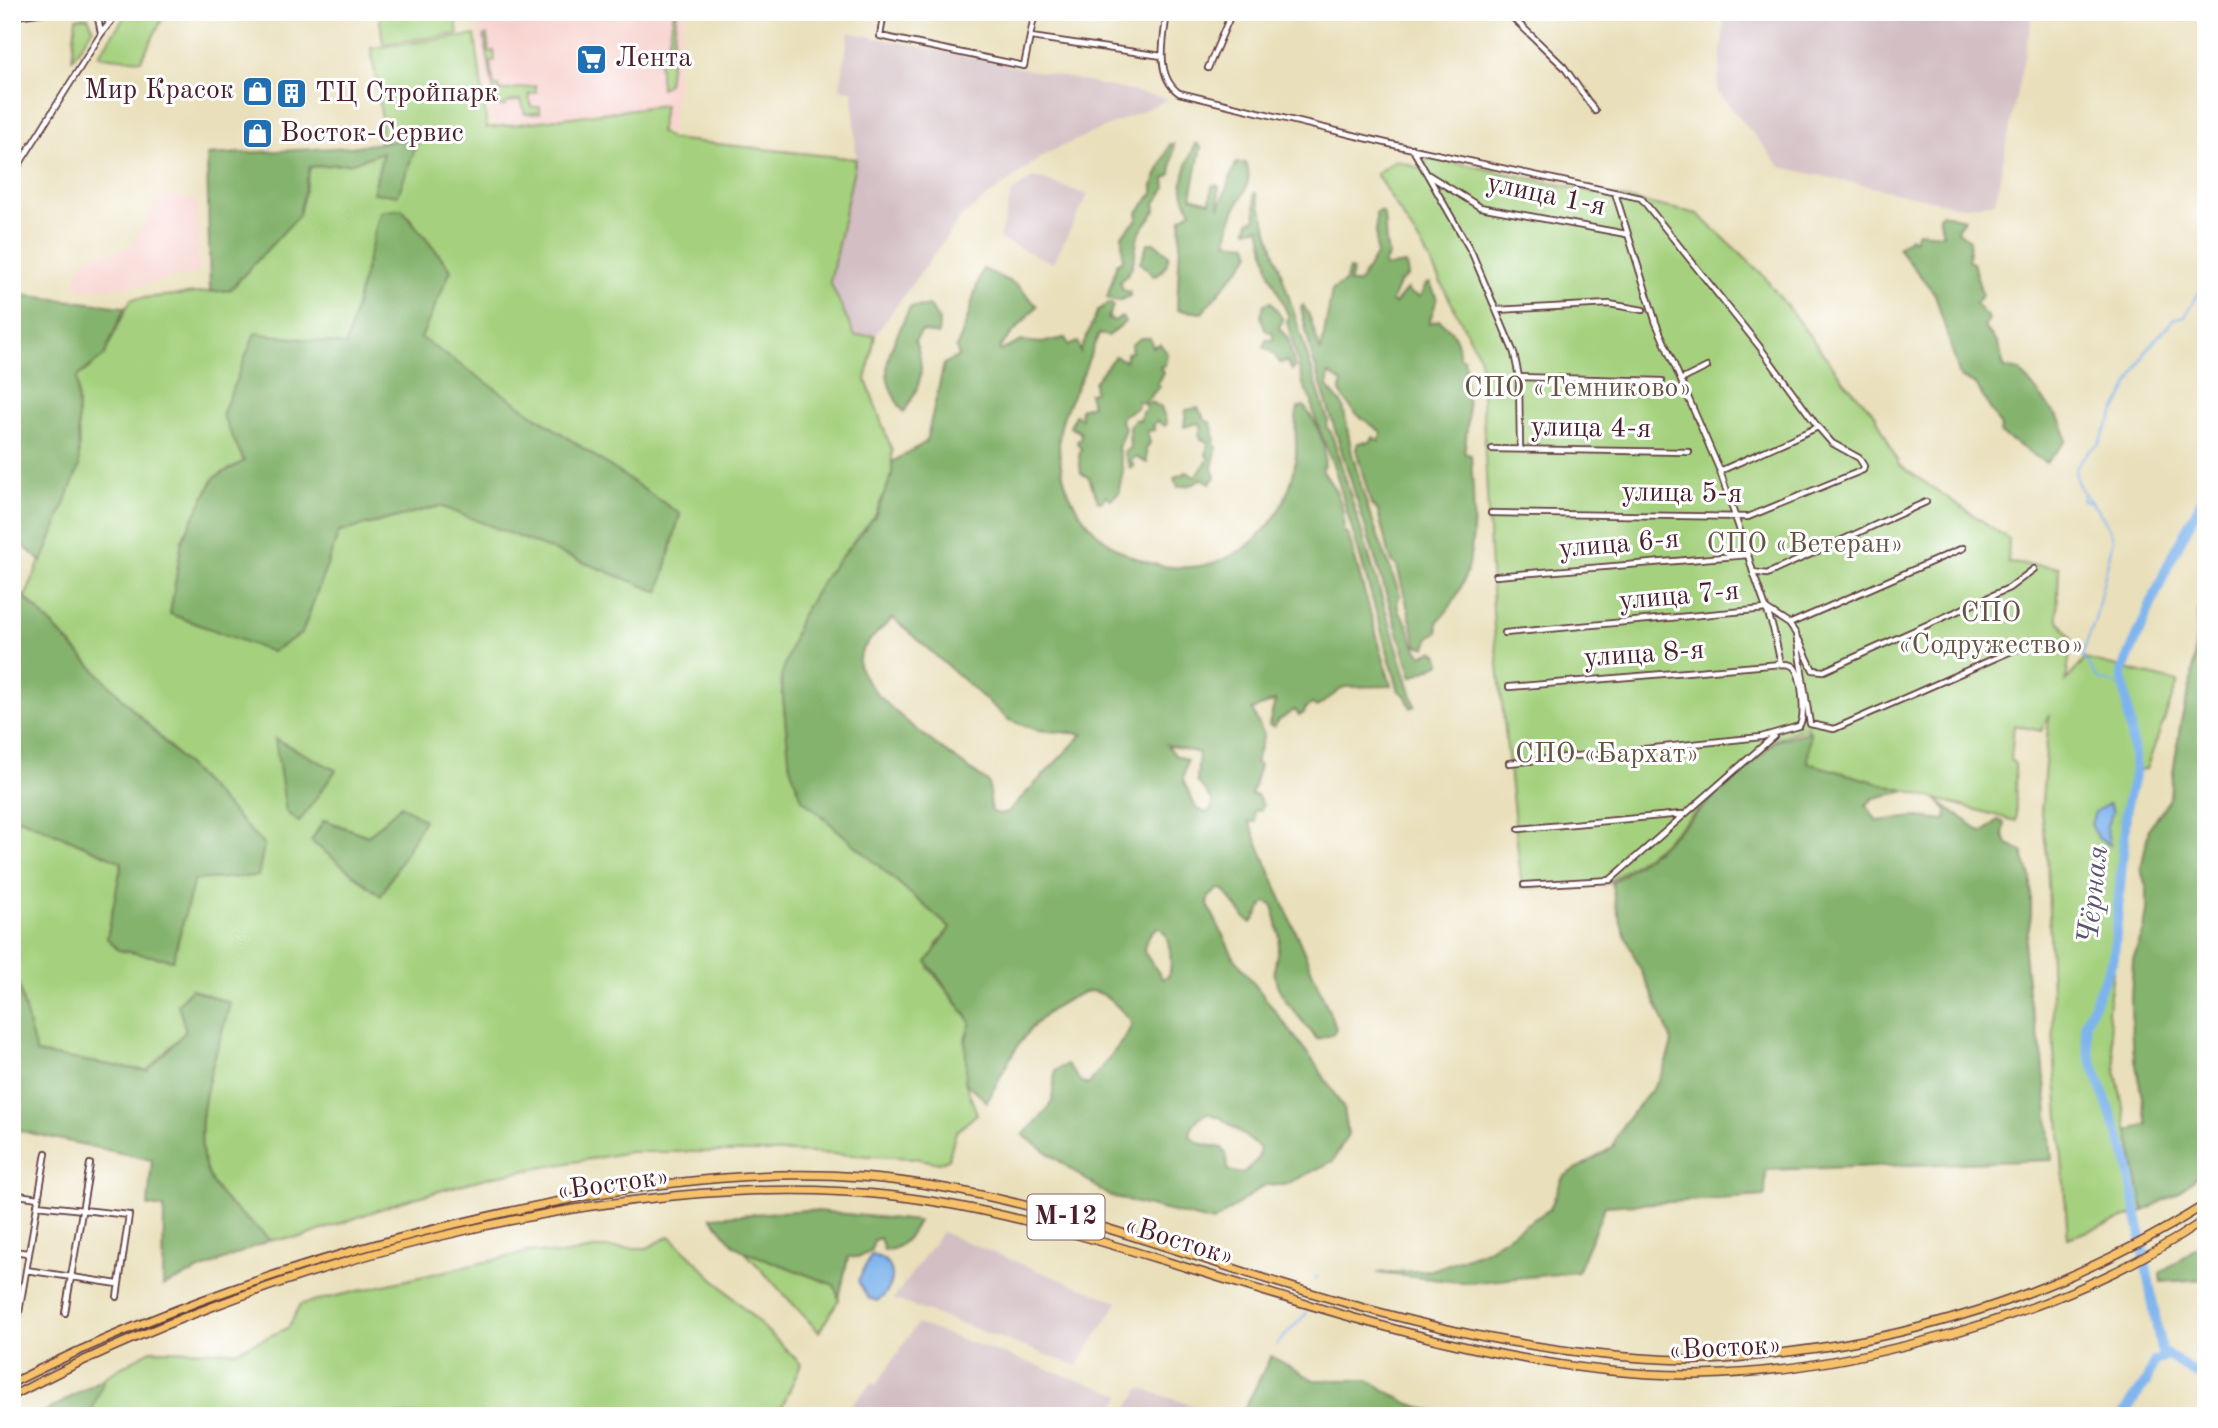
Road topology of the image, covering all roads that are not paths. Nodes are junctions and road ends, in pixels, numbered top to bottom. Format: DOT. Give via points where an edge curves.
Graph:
graph roads {
  1 [pos="42,12"];
  2 [pos="92,12"];
  3 [pos="110,12"];
  4 [pos="118,12"];
  5 [pos="884,12"];
  6 [pos="1020,12"];
  7 [pos="1167,12"];
  8 [pos="1232,12"];
  9 [pos="1507,12"];
  10 [pos="1035,14"];
  11 [pos="12,16"];
  12 [pos="108,23"];
  13 [pos="101,34"];
  14 [pos="1031,37"];
  15 [pos="1162,56"];
  16 [pos="1208,68"];
  17 [pos="1595,111"];
  18 [pos="1412,148"];
  19 [pos="1424,172"];
  20 [pos="12,176"];
  21 [pos="1615,193"];
  22 [pos="1626,234"];
  23 [pos="1496,310"];
  24 [pos="1643,310"];
  25 [pos="1707,367"];
  26 [pos="1519,377"];
  27 [pos="1681,380"];
  28 [pos="1662,381"];
  29 [pos="1818,427"];
  30 [pos="1492,449"];
  31 [pos="1520,449"];
  32 [pos="1689,452"];
  33 [pos="1720,471"];
  34 [pos="1926,502"];
  35 [pos="1491,513"];
  36 [pos="1735,517"];
  37 [pos="1963,548"];
  38 [pos="1748,555"];
  39 [pos="2034,569"];
  40 [pos="1754,572"];
  41 [pos="1496,576"];
  42 [pos="1766,609"];
  43 [pos="1788,624"];
  44 [pos="1504,633"];
  45 [pos="1796,634"];
  46 [pos="2034,641"];
  47 [pos="1781,664"];
  48 [pos="1509,687"];
  49 [pos="1774,735"];
  50 [pos="1509,763"];
  51 [pos="1682,814"];
  52 [pos="1519,829"];
  53 [pos="1524,885"];
  54 [pos="46,1153"];
  55 [pos="90,1164"];
  56 [pos="12,1194"];
  57 [pos="38,1198"];
  58 [pos="2206,1204"];
  59 [pos="37,1205"];
  60 [pos="82,1211"];
  61 [pos="2206,1219"];
  62 [pos="12,1251"];
  63 [pos="29,1253"];
  64 [pos="26,1270"];
  65 [pos="71,1278"];
  66 [pos="118,1284"];
  67 [pos="117,1297"];
  68 [pos="65,1313"];
  69 [pos="15,1316"];
  70 [pos="14,1342"];
  71 [pos="12,1383"];
  72 [pos="12,1396"];
  1 -- 11 [label="street"];
  2 -- 13 [label="street"];
  3 -- 12 [label="street"];
  4 -- 12 [label="street"];
  5 -- 14 [label="street" via="880,36 1024,66"];
  6 -- 10 [label="street"];
  7 -- 15 [label="street"];
  8 -- 16 [label="street"];
  9 -- 17 [label="street" via="1564,67"];
  10 -- 14 [label="street"];
  12 -- 13 [label="street"];
  13 -- 20 [label="street"];
  14 -- 15 [label="street"];
  15 -- 18 [label="street" via="1166,77 1179,93"];
  18 -- 19 [label="street"];
  18 -- 21 [label="street"];
  19 -- 22 [label="street, улица 1-я" via="1480,207"];
  19 -- 23 [label="street" via="1468,245"];
  21 -- 22 [label="street"];
  21 -- 29 [label="street" via="1641,198"];
  22 -- 27 [label="street"];
  23 -- 24 [label="street" via="1609,304"];
  23 -- 26 [label="street"];
  25 -- 27 [label="street"];
  26 -- 28 [label="street"];
  26 -- 31 [label="street"];
  27 -- 33 [label="street"];
  29 -- 33 [label="street"];
  29 -- 36 [label="street, улица 5-я" via="1832,443 1863,461 1863,470 1756,515"];
  30 -- 31 [label="street, улица 4-я"];
  31 -- 32 [label="street, улица 4-я"];
  33 -- 36 [label="street"];
  34 -- 40 [label="street" via="1776,571"];
  35 -- 36 [label="street, улица 5-я"];
  36 -- 38 [label="street"];
  37 -- 43 [label="street"];
  38 -- 40 [label="street"];
  38 -- 41 [label="street, улица 6-я"];
  39 -- 45 [label="street, улица 7-я" via="2010,588 1824,671 1813,670"];
  40 -- 42 [label="street"];
  42 -- 43 [label="street, улица 7-я"];
  42 -- 44 [label="street, улица 7-я"];
  42 -- 47 [label="street"];
  43 -- 45 [label="street, улица 7-я"];
  45 -- 46 [label="street" via="1810,724 1842,727"];
  47 -- 48 [label="street, улица 8-я"];
  47 -- 49 [label="street" via="1790,664 1797,672 1803,722 1792,731"];
  49 -- 50 [label="street"];
  49 -- 51 [label="street"];
  51 -- 52 [label="street"];
  51 -- 53 [label="street" via="1610,880"];
  54 -- 57 [label="street"];
  55 -- 60 [label="street"];
  56 -- 57 [label="street"];
  57 -- 59 [label="street"];
  58 -- 71 [label="highway, «Восток» / М-12" via="2122,1252 2044,1287 1910,1330 1756,1356 1693,1361 1548,1349 1423,1324 1084,1222 916,1183 809,1175 738,1177 626,1188 408,1234 138,1324"];
  59 -- 60 [label="street"];
  59 -- 63 [label="street"];
  60 -- 65 [label="street"];
  60 -- 66 [label="street" via="129,1216"];
  61 -- 72 [label="highway, «Восток» / М-12" via="2095,1283 2007,1318 1861,1356 1751,1371 1646,1374 1549,1362 1417,1334 1073,1232 990,1212 889,1195 721,1193 525,1219 350,1263 175,1321"];
  62 -- 63 [label="street"];
  63 -- 64 [label="street"];
  64 -- 65 [label="street"];
  64 -- 69 [label="street"];
  65 -- 66 [label="street"];
  65 -- 68 [label="street"];
  66 -- 67 [label="street"];
  69 -- 70 [label="street"];
}
